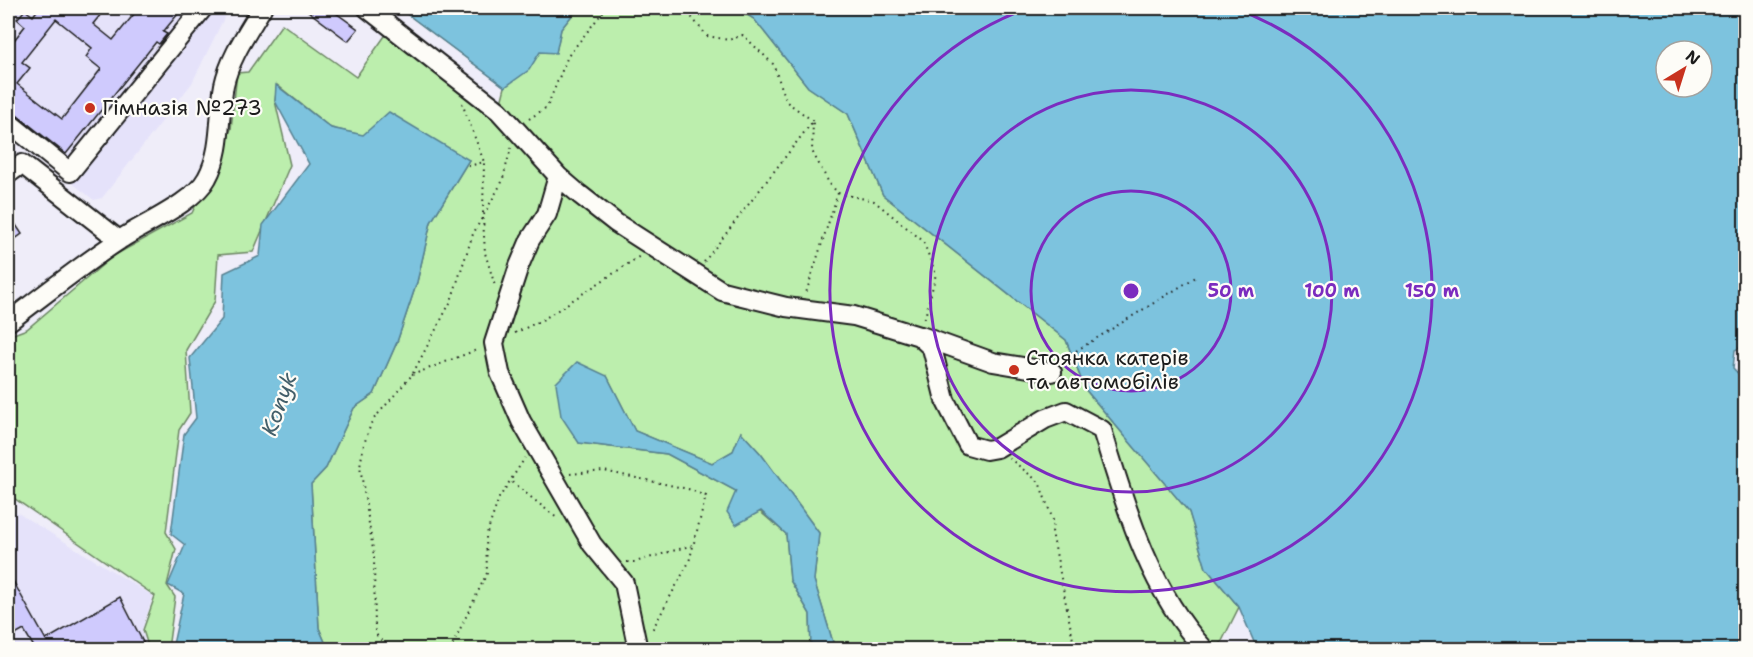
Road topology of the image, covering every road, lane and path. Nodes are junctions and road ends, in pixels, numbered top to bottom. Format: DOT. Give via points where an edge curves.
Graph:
graph roads {
  1 [pos="203,8"];
  2 [pos="262,8"];
  3 [pos="367,8"];
  4 [pos="606,8"];
  5 [pos="684,8"];
  6 [pos="462,102"];
  7 [pos="813,121"];
  8 [pos="8,122"];
  9 [pos="517,128"];
  10 [pos="484,162"];
  11 [pos="465,167"];
  12 [pos="8,174"];
  13 [pos="558,176"];
  14 [pos="838,193"];
  15 [pos="483,216"];
  16 [pos="119,240"];
  17 [pos="652,246"];
  18 [pos="695,273"];
  19 [pos="1196,277"];
  20 [pos="801,309"];
  21 [pos="503,311"];
  22 [pos="8,322"];
  23 [pos="920,336"];
  24 [pos="494,343"];
  25 [pos="1071,354"];
  26 [pos="1052,372"];
  27 [pos="412,375"];
  28 [pos="533,442"];
  29 [pos="997,448"];
  30 [pos="552,475"];
  31 [pos="512,482"];
  32 [pos="564,523"];
  33 [pos="693,546"];
  34 [pos="605,560"];
  35 [pos="1188,631"];
  36 [pos="650,633"];
  37 [pos="388,650"];
  38 [pos="450,650"];
  39 [pos="638,650"];
  40 [pos="1075,650"];
  41 [pos="1157,650"];
  42 [pos="1205,650"];
  1 -- 8 [label="street" via="70,172"];
  2 -- 16 [label="street" via="232,60 224,85 213,167 205,182 194,194"];
  3 -- 9 [label="street"];
  4 -- 9 [label="path" via="568,56 547,107"];
  5 -- 7 [label="path" via="707,36 729,40 743,35 774,64 787,102"];
  6 -- 10 [label="path"];
  7 -- 14 [label="path" via="812,151"];
  7 -- 18 [label="path"];
  9 -- 13 [label="street"];
  9 -- 15 [label="path" via="502,182"];
  10 -- 11 [label="path"];
  10 -- 15 [label="path"];
  12 -- 16 [label="street" via="22,164"];
  13 -- 17 [label="street" via="616,223"];
  13 -- 21 [label="street" via="546,214 530,240"];
  14 -- 20 [label="path"];
  14 -- 23 [label="path" via="874,201 923,241 936,274"];
  15 -- 21 [label="path" via="484,253"];
  15 -- 27 [label="path" via="473,234 451,301"];
  16 -- 22 [label="street"];
  17 -- 18 [label="street"];
  17 -- 24 [label="path" via="631,264 544,319"];
  18 -- 20 [label="street" via="723,291"];
  19 -- 25 [label="path"];
  20 -- 23 [label="street" via="854,316"];
  21 -- 24 [label="street"];
  23 -- 26 [label="street" via="993,362"];
  23 -- 29 [label="street" via="932,348 945,400 968,445 986,450"];
  24 -- 27 [label="path"];
  24 -- 28 [label="street" via="500,373"];
  27 -- 37 [label="path" via="372,421 360,466 374,556 375,633"];
  28 -- 30 [label="street"];
  28 -- 31 [label="path"];
  29 -- 35 [label="street" via="1066,411 1102,430 1124,503 1148,560"];
  29 -- 40 [label="path" via="1039,482 1054,523 1052,532"];
  30 -- 33 [label="path" via="604,471 706,496"];
  30 -- 34 [label="street"];
  31 -- 32 [label="path"];
  31 -- 38 [label="path" via="499,498 486,536 486,573"];
  33 -- 34 [label="path" via="635,562"];
  33 -- 36 [label="path" via="689,562"];
  34 -- 39 [label="street" via="624,583"];
  35 -- 41 [label="path"];
  35 -- 42 [label="street"];
}
